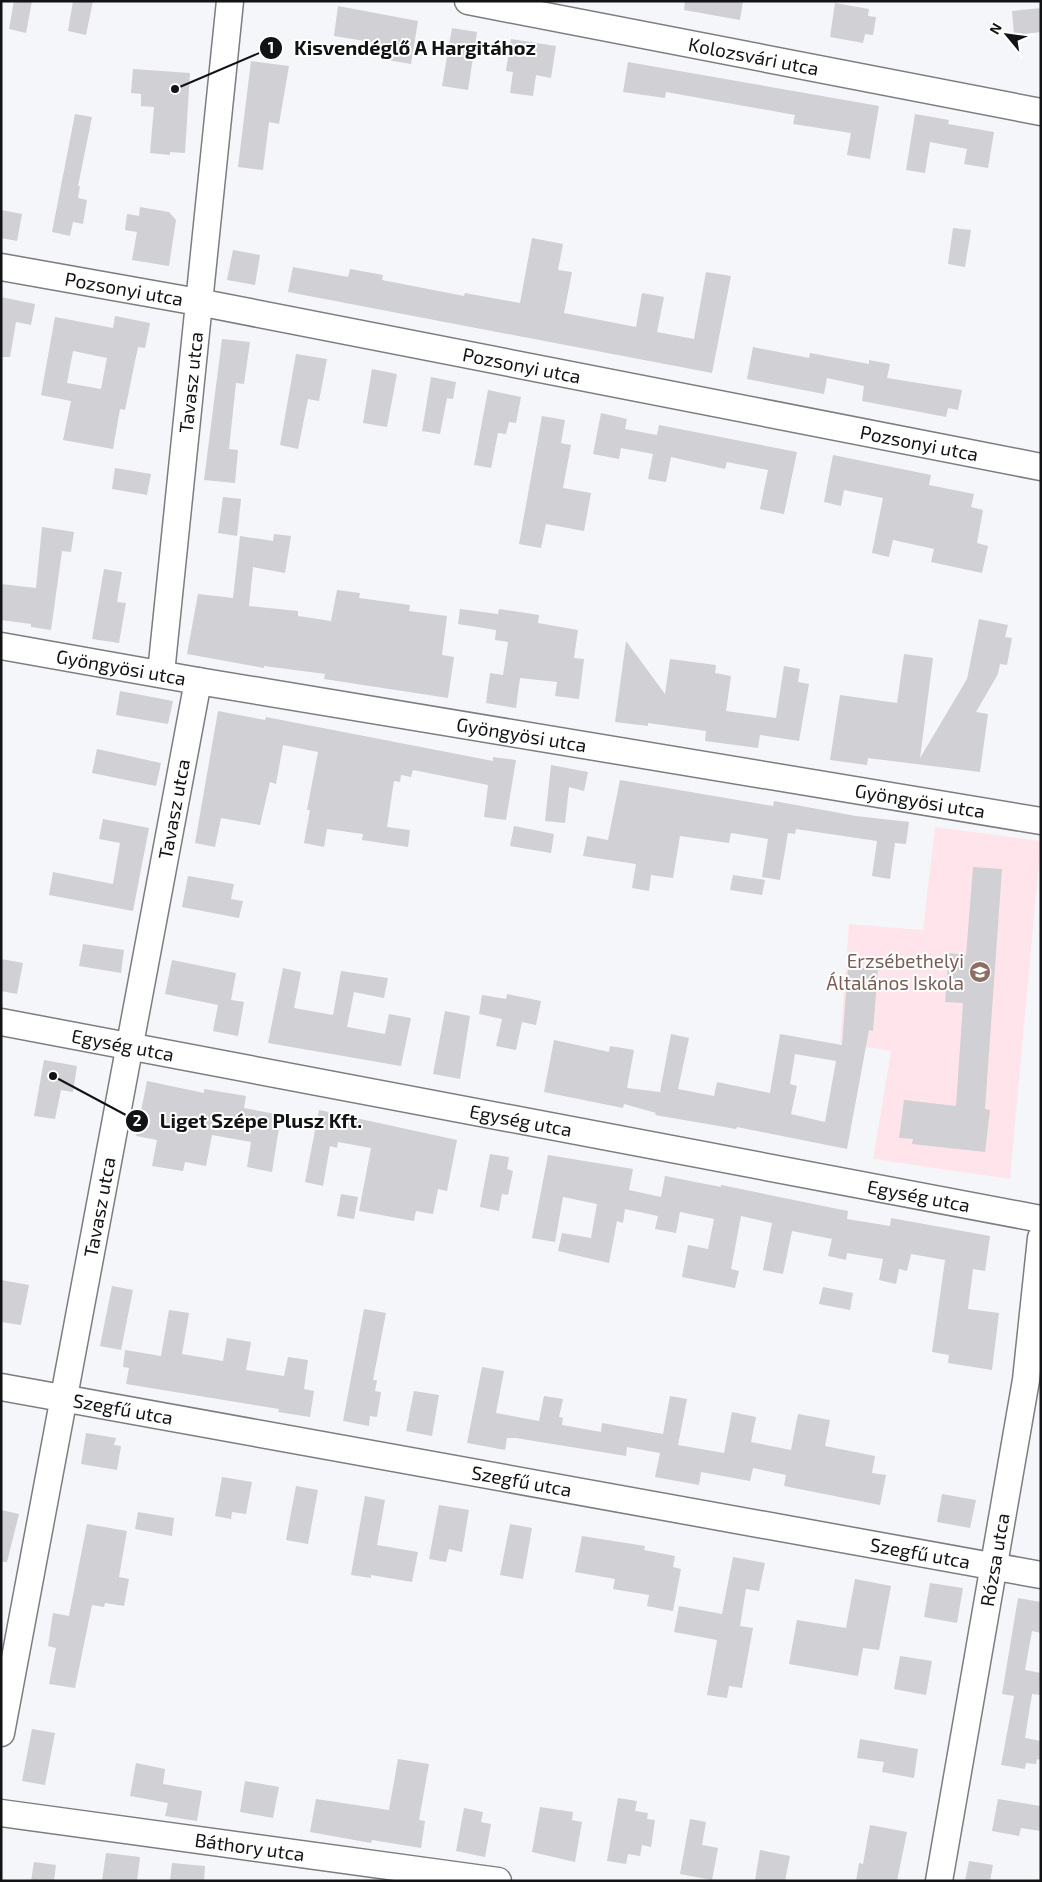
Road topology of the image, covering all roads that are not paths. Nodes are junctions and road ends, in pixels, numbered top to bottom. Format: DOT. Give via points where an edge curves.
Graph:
graph roads {
  1 [pos="230,1"];
  2 [pos="468,1"];
  3 [pos="1041,112"];
  4 [pos="1,267"];
  5 [pos="198,302"];
  6 [pos="1041,466"];
  7 [pos="1,646"];
  8 [pos="161,673"];
  9 [pos="198,681"];
  10 [pos="1041,821"];
  11 [pos="1,1022"];
  12 [pos="128,1046"];
  13 [pos="1041,1219"];
  14 [pos="1041,1238"];
  15 [pos="1,1387"];
  16 [pos="65,1399"];
  17 [pos="993,1564"];
  18 [pos="1041,1574"];
  19 [pos="1,1733"];
  20 [pos="1,1813"];
  21 [pos="498,1881"];
  22 [pos="938,1881"];
  1 -- 5 [label="street, Tavasz utca"];
  2 -- 3 [label="street, Kolozsvári utca"];
  4 -- 5 [label="street, Pozsonyi utca"];
  5 -- 6 [label="street, Pozsonyi utca"];
  5 -- 8 [label="street, Tavasz utca"];
  7 -- 8 [label="street, Gyöngyösi utca"];
  8 -- 9 [label="street, Gyöngyösi utca"];
  9 -- 10 [label="street, Gyöngyösi utca"];
  9 -- 12 [label="street, Tavasz utca"];
  11 -- 12 [label="street, Egység utca"];
  12 -- 13 [label="street, Egység utca"];
  12 -- 16 [label="street, Tavasz utca"];
  14 -- 17 [label="street, Rózsa utca" via="1026,1380"];
  15 -- 16 [label="street, Szegfű utca"];
  16 -- 17 [label="street, Szegfű utca"];
  16 -- 19 [label="street, Tavasz utca"];
  17 -- 18 [label="street, Szegfű utca"];
  17 -- 22 [label="street, Rózsa utca"];
  20 -- 21 [label="street, Báthory utca"];
}
